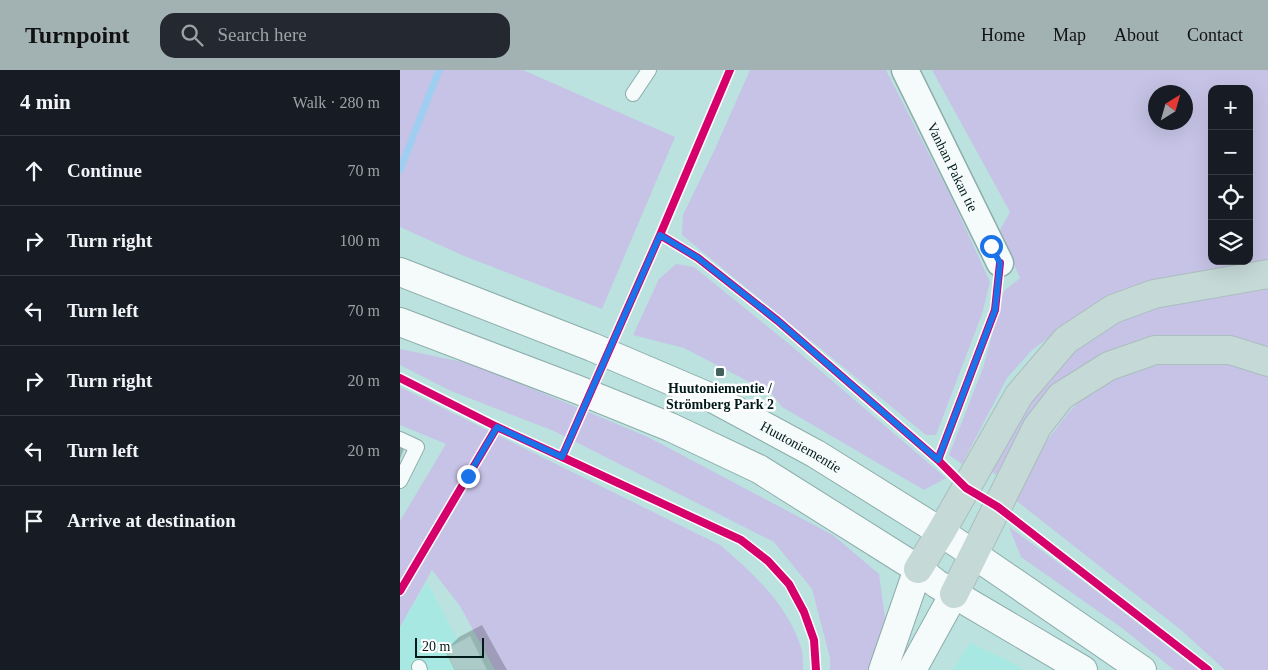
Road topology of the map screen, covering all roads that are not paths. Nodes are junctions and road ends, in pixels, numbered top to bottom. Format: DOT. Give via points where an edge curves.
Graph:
graph roads {
  1 [pos="649,70"];
  2 [pos="905,70"];
  3 [pos="634,94"];
  4 [pos="1000,263"];
  5 [pos="400,272"];
  6 [pos="1268,274"];
  7 [pos="400,322"];
  8 [pos="1268,362"];
  9 [pos="400,439"];
  10 [pos="400,481"];
  11 [pos="941,532"];
  12 [pos="974,555"];
  13 [pos="918,568"];
  14 [pos="954,594"];
  15 [pos="883,670"];
  16 [pos="912,670"];
  17 [pos="1083,670"];
  18 [pos="1142,670"];
  1 -- 3 [label="lane"];
  2 -- 4 [label="street, Vanhan Pakan tie"];
  5 -- 11 [label="main road, Huutoniementie" via="714,399 816,454"];
  6 -- 11 [label="highway" via="1154,294 1113,310 1066,340 1019,395"];
  7 -- 13 [label="main road" via="576,388 759,469"];
  8 -- 12 [label="highway" via="1230,350 1155,350 1109,366 1061,396 1037,428"];
  9 -- 10 [label="lane" via="418,447"];
  11 -- 12 [label="main road, Huutoniementie"];
  11 -- 13 [label="highway"];
  12 -- 14 [label="highway"];
  12 -- 18 [label="main road, Huutoniementie"];
  13 -- 14 [label="main road"];
  13 -- 15 [label="main road"];
  14 -- 16 [label="main road"];
  14 -- 17 [label="main road"];
}
